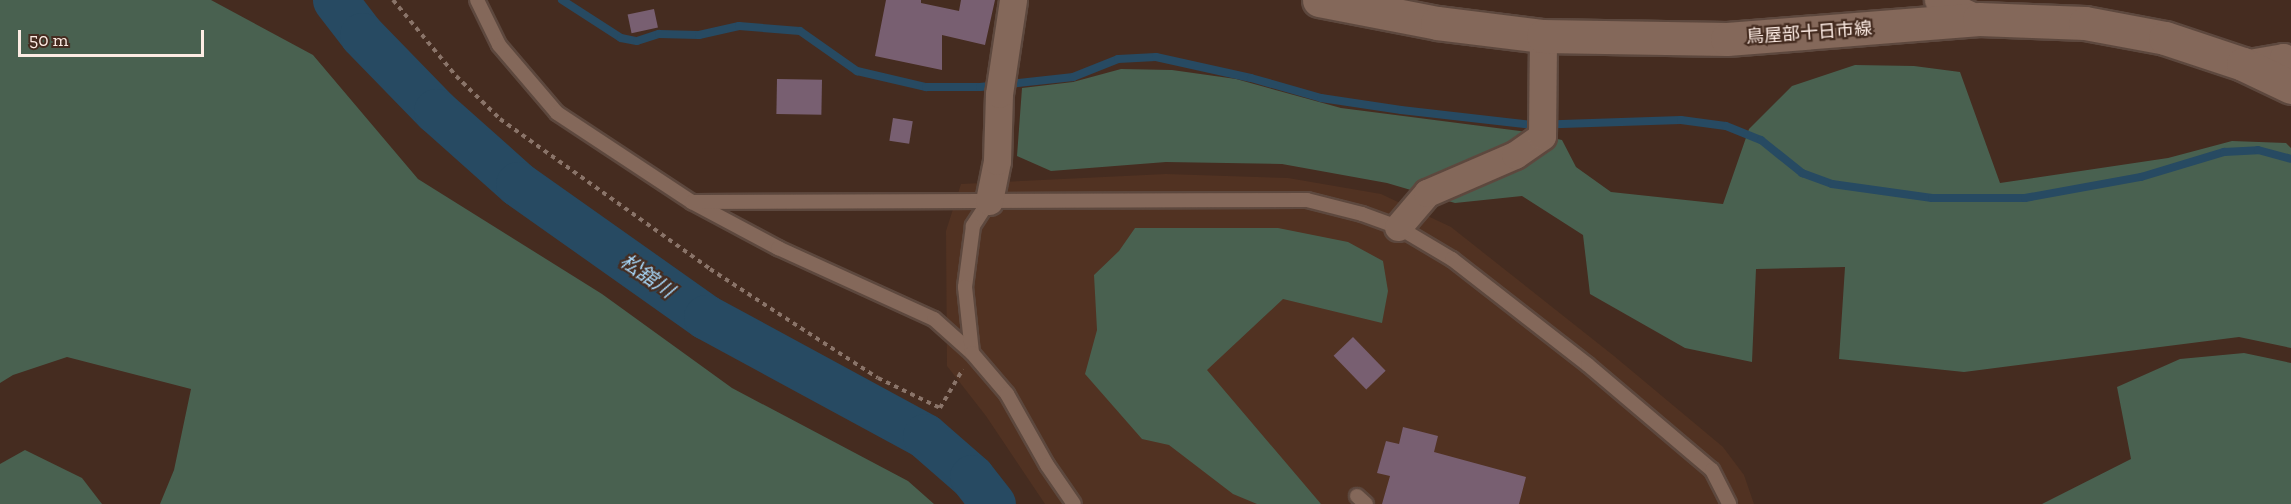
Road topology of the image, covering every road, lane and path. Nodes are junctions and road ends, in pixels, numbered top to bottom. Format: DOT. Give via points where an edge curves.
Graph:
graph roads {
  1 [pos="393,0"];
  2 [pos="477,0"];
  3 [pos="1012,0"];
  4 [pos="1319,0"];
  5 [pos="1938,0"];
  6 [pos="1979,20"];
  7 [pos="1543,36"];
  8 [pos="2291,60"];
  9 [pos="2243,64"];
  10 [pos="2291,87"];
  11 [pos="989,201"];
  12 [pos="692,202"];
  13 [pos="1398,227"];
  14 [pos="972,353"];
  15 [pos="1074,504"];
  16 [pos="1729,504"];
  1 -- 14 [label="path" via="456,76 500,119 710,269 878,378 940,408"];
  2 -- 12 [label="lane" via="499,45 557,113"];
  3 -- 11 [label="street" via="999,94 997,161"];
  4 -- 7 [label="main road, 鳥屋部十日市線" via="1437,23"];
  5 -- 6 [label="street"];
  6 -- 7 [label="main road, 鳥屋部十日市線" via="1727,39"];
  6 -- 9 [label="main road, 鳥屋部十日市線" via="2085,23 2165,38"];
  7 -- 13 [label="street" via="1542,136 1515,154 1427,192"];
  8 -- 9 [label="street" via="2283,57"];
  9 -- 10 [label="main road, 鳥屋部十日市線"];
  11 -- 12 [label="lane"];
  11 -- 13 [label="lane" via="1307,200"];
  11 -- 14 [label="lane" via="973,226 965,288"];
  12 -- 14 [label="lane" via="778,248 934,319"];
  13 -- 16 [label="lane" via="1452,259 1682,443 1712,470"];
  14 -- 15 [label="lane" via="1007,394"];
}
